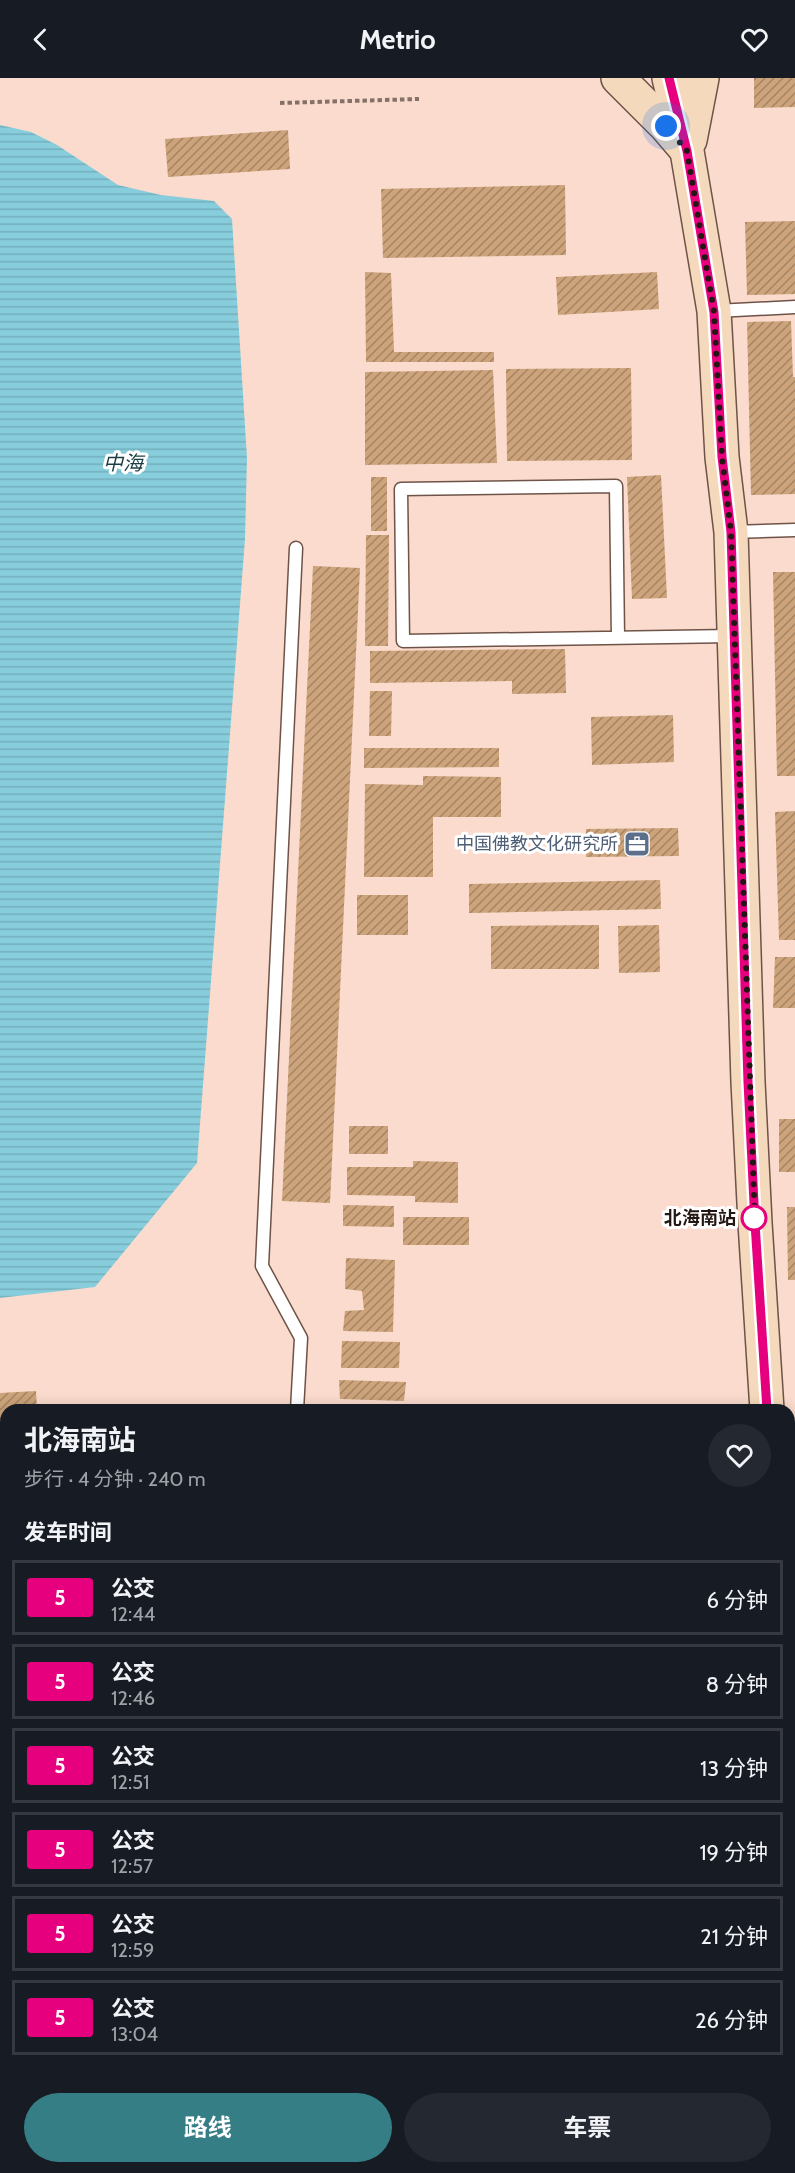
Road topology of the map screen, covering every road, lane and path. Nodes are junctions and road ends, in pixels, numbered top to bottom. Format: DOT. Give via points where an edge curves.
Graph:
graph roads {
  1 [pos="618,78"];
  2 [pos="669,78"];
  3 [pos="702,78"];
  4 [pos="419,99"];
  5 [pos="280,103"];
  6 [pos="687,151"];
  7 [pos="795,307"];
  8 [pos="714,312"];
  9 [pos="795,530"];
  10 [pos="731,532"];
  11 [pos="296,548"];
  12 [pos="736,636"];
  13 [pos="618,639"];
  14 [pos="297,1404"];
  15 [pos="767,1404"];
  1 -- 6 [label="street"];
  2 -- 6 [label="street"];
  3 -- 6 [label="street"];
  4 -- 5 [label="path"];
  6 -- 8 [label="street"];
  7 -- 8 [label="lane"];
  8 -- 10 [label="street" via="722,457"];
  9 -- 10 [label="lane"];
  10 -- 12 [label="street"];
  11 -- 14 [label="lane" via="262,1266 301,1338"];
  12 -- 13 [label="lane"];
  12 -- 15 [label="street" via="749,1094"];
  13 -- 13 [label="lane" via="616,486 401,489 403,640"];
}
